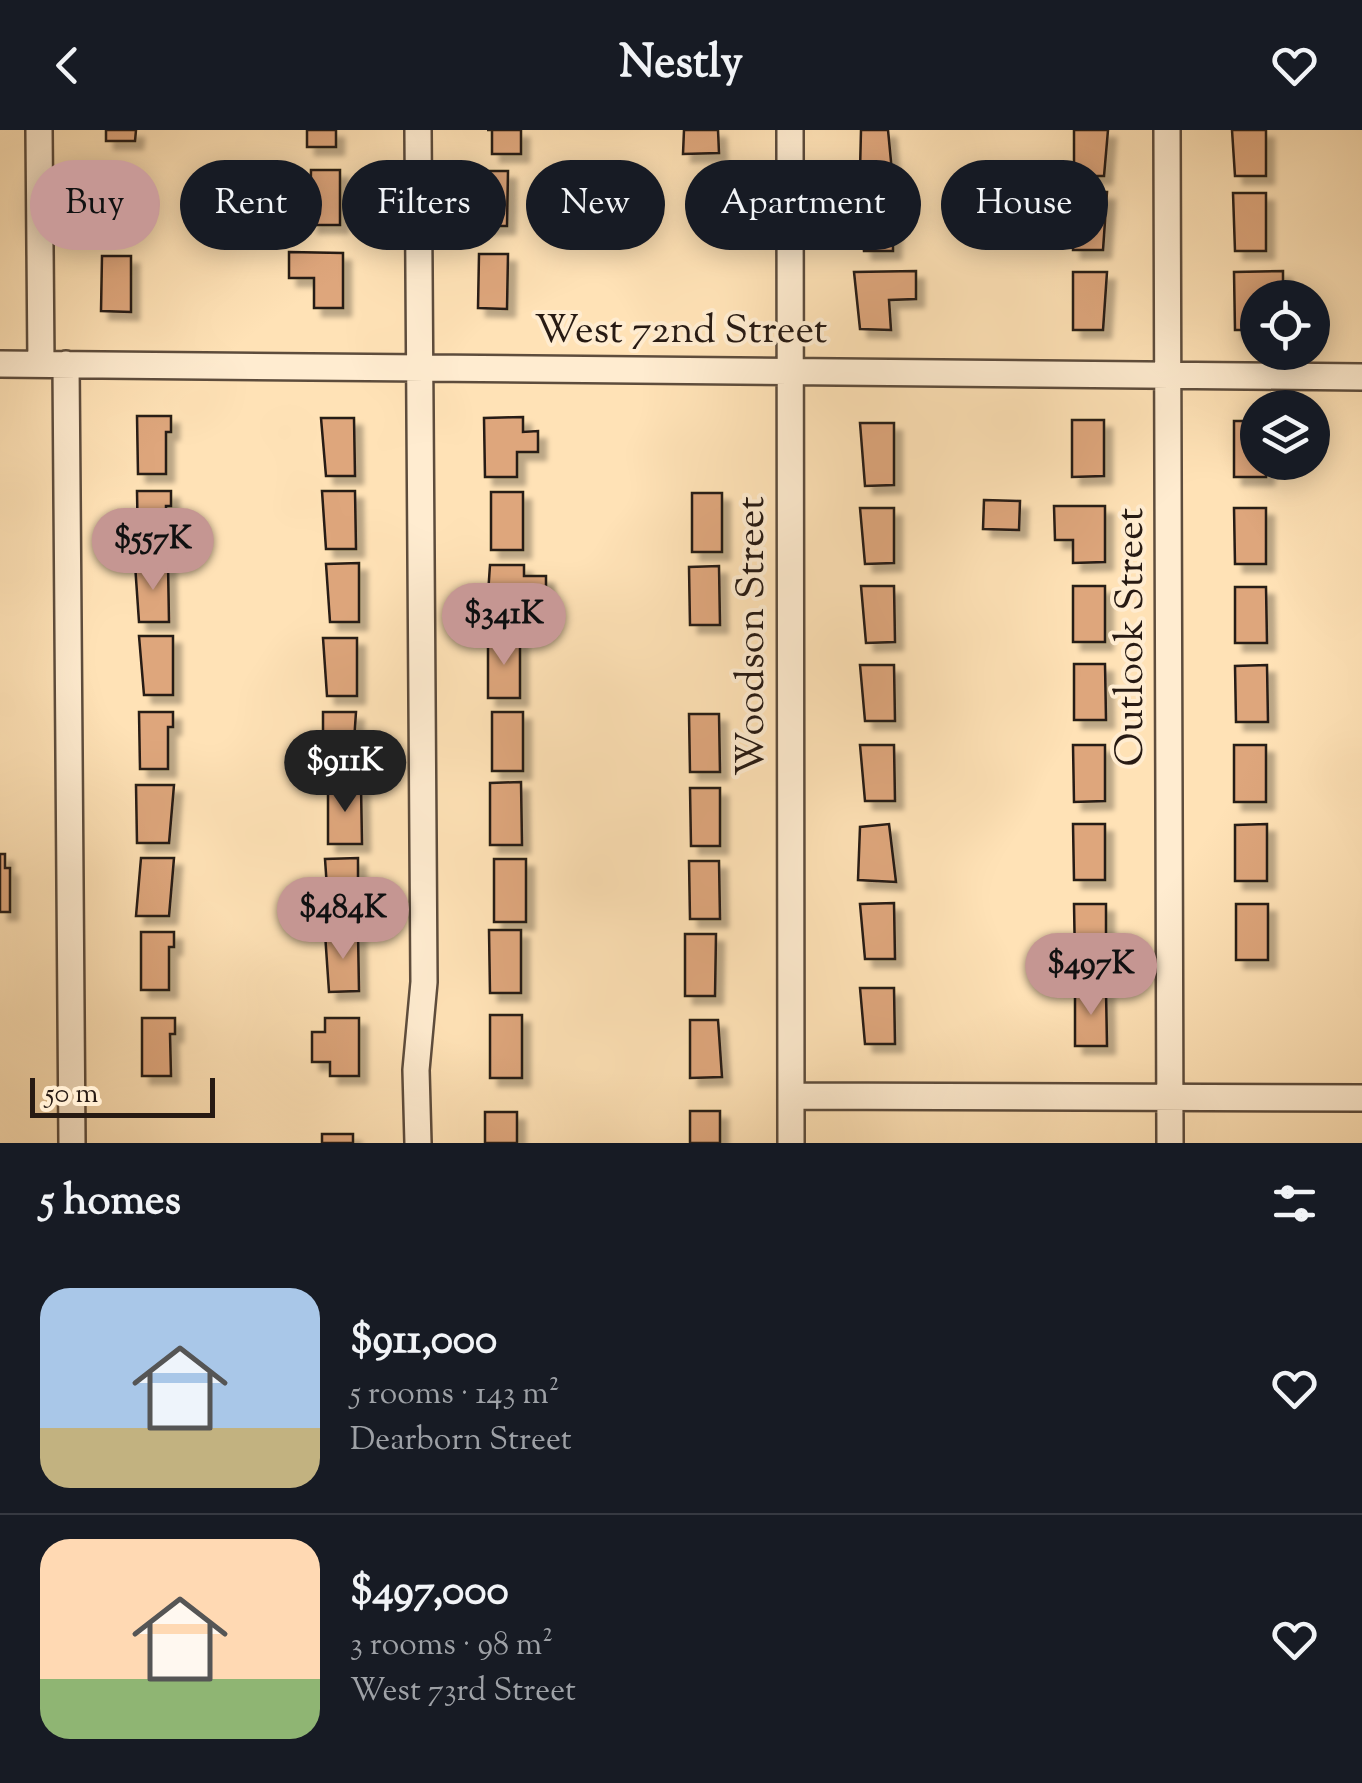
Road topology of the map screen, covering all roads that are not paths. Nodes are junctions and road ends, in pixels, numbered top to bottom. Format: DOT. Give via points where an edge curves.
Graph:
graph roads {
  1 [pos="39,130"];
  2 [pos="418,130"];
  3 [pos="790,130"];
  4 [pos="1167,130"];
  5 [pos="0,364"];
  6 [pos="54,364"];
  7 [pos="418,370"];
  8 [pos="792,370"];
  9 [pos="1168,376"];
  10 [pos="1362,377"];
  11 [pos="791,1096"];
  12 [pos="1170,1096"];
  13 [pos="1362,1098"];
  14 [pos="72,1143"];
  15 [pos="418,1143"];
  16 [pos="791,1143"];
  17 [pos="1170,1143"];
  1 -- 6 [label="street"];
  2 -- 7 [label="street"];
  3 -- 8 [label="street, Woodson Street"];
  4 -- 9 [label="street, Outlook Street"];
  5 -- 6 [label="street, West 72nd Street"];
  6 -- 7 [label="street, West 72nd Street"];
  6 -- 14 [label="street"];
  7 -- 8 [label="street, West 72nd Street"];
  7 -- 15 [label="street" via="424,982"];
  8 -- 9 [label="street, West 72nd Street"];
  8 -- 11 [label="street, Woodson Street"];
  9 -- 10 [label="street, West 72nd Street"];
  9 -- 12 [label="street, Outlook Street"];
  11 -- 12 [label="street"];
  11 -- 16 [label="street, Woodson Street"];
  12 -- 13 [label="street"];
  12 -- 17 [label="street, Outlook Street"];
}
